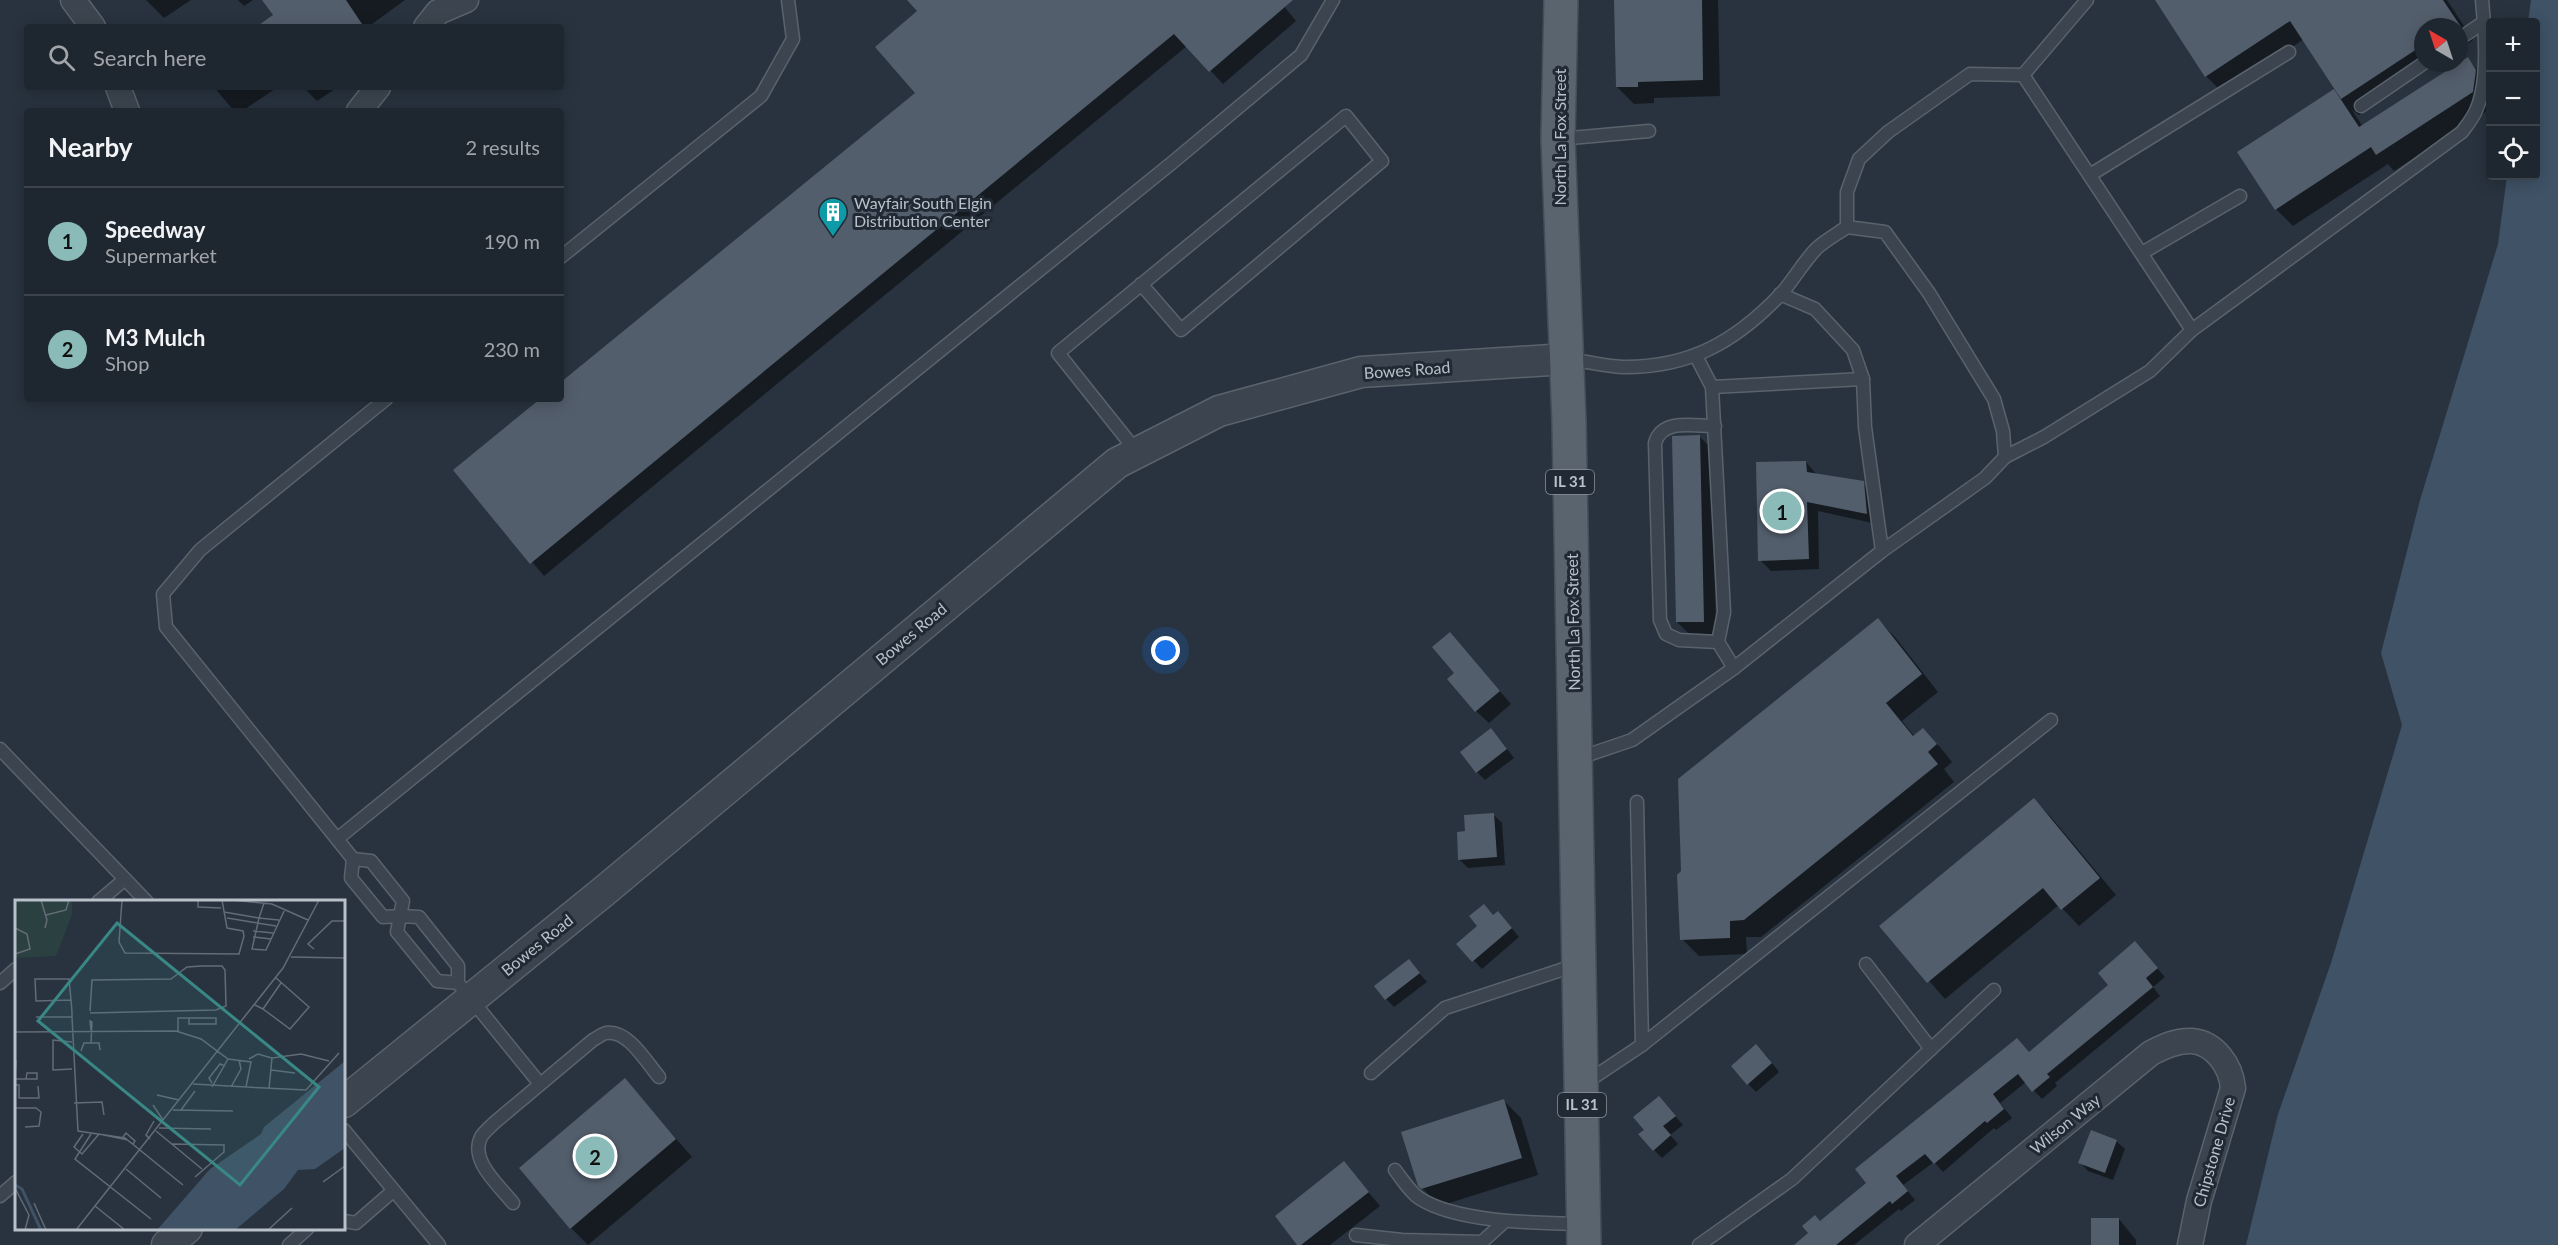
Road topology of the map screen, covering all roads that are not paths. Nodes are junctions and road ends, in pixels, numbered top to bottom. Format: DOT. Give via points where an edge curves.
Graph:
graph roads {
  1 [pos="74,0"];
  2 [pos="466,0"];
  3 [pos="788,0"];
  4 [pos="1333,0"];
  5 [pos="1561,0"];
  6 [pos="2087,0"];
  7 [pos="2482,0"];
  8 [pos="2484,22"];
  9 [pos="91,24"];
  10 [pos="428,24"];
  11 [pos="2468,33"];
  12 [pos="2289,52"];
  13 [pos="2414,70"];
  14 [pos="2023,75"];
  15 [pos="119,90"];
  16 [pos="376,90"];
  17 [pos="2361,106"];
  18 [pos="126,108"];
  19 [pos="361,108"];
  20 [pos="1649,131"];
  21 [pos="1558,139"];
  22 [pos="2090,175"];
  23 [pos="2240,196"];
  24 [pos="1847,227"];
  25 [pos="2142,254"];
  26 [pos="564,255"];
  27 [pos="1142,284"];
  28 [pos="1780,294"];
  29 [pos="2192,330"];
  30 [pos="1696,356"];
  31 [pos="1566,359"];
  32 [pos="1863,379"];
  33 [pos="1712,387"];
  34 [pos="382,402"];
  35 [pos="1715,426"];
  36 [pos="1137,452"];
  37 [pos="2005,457"];
  38 [pos="1882,551"];
  39 [pos="1718,642"];
  40 [pos="1734,668"];
  41 [pos="2051,720"];
  42 [pos="0,749"];
  43 [pos="1576,759"];
  44 [pos="1637,802"];
  45 [pos="337,839"];
  46 [pos="353,859"];
  47 [pos="125,879"];
  48 [pos="100,900"];
  49 [pos="145,900"];
  50 [pos="400,916"];
  51 [pos="1866,964"];
  52 [pos="1578,965"];
  53 [pos="15,970"];
  54 [pos="0,983"];
  55 [pos="1994,990"];
  56 [pos="464,991"];
  57 [pos="1642,1045"];
  58 [pos="1931,1049"];
  59 [pos="2223,1060"];
  60 [pos="1371,1073"];
  61 [pos="659,1077"];
  62 [pos="540,1084"];
  63 [pos="1582,1086"];
  64 [pos="345,1101"];
  65 [pos="345,1131"];
  66 [pos="1395,1170"];
  67 [pos="15,1183"];
  68 [pos="393,1191"];
  69 [pos="0,1196"];
  70 [pos="513,1203"];
  71 [pos="345,1221"];
  72 [pos="1505,1221"];
  73 [pos="185,1230"];
  74 [pos="306,1230"];
  75 [pos="1584,1234"];
  76 [pos="1356,1235"];
  77 [pos="167,1245"];
  78 [pos="289,1245"];
  79 [pos="439,1245"];
  80 [pos="1699,1245"];
  81 [pos="1917,1245"];
  82 [pos="2190,1245"];
  1 -- 9 [label="street"];
  2 -- 10 [label="street" via="438,12"];
  3 -- 26 [label="lane" via="793,39 761,96"];
  4 -- 45 [label="lane" via="1301,55"];
  5 -- 21 [label="main road, North La Fox Street / IL 31"];
  6 -- 14 [label="lane"];
  7 -- 8 [label="lane"];
  8 -- 11 [label="lane"];
  8 -- 29 [label="lane" via="2481,95 2477,110 2462,132"];
  12 -- 22 [label="lane"];
  13 -- 17 [label="lane"];
  14 -- 22 [label="lane"];
  14 -- 24 [label="lane" via="1970,74 1888,132 1859,159 1847,192"];
  15 -- 18 [label="street"];
  16 -- 19 [label="street"];
  20 -- 21 [label="lane"];
  21 -- 31 [label="main road, North La Fox Street / IL 31"];
  22 -- 25 [label="lane"];
  23 -- 25 [label="lane"];
  24 -- 28 [label="lane" via="1817,249"];
  24 -- 37 [label="lane" via="1885,232 1929,292 1994,399"];
  25 -- 29 [label="lane"];
  27 -- 27 [label="lane" via="1346,116 1382,161 1181,330"];
  27 -- 36 [label="lane" via="1058,353"];
  28 -- 30 [label="lane" via="1723,343"];
  28 -- 32 [label="lane" via="1815,309 1838,332 1853,350"];
  29 -- 37 [label="lane" via="2150,371"];
  30 -- 31 [label="lane" via="1621,367"];
  30 -- 33 [label="lane"];
  31 -- 36 [label="street, Bowes Road" via="1361,372 1220,411"];
  31 -- 43 [label="main road, North La Fox Street / IL 31"];
  32 -- 33 [label="lane"];
  32 -- 38 [label="lane" via="1865,427"];
  33 -- 35 [label="lane"];
  34 -- 45 [label="lane" via="200,550 163,594 166,627"];
  35 -- 39 [label="lane" via="1724,612"];
  35 -- 39 [label="lane" via="1668,426 1658,434 1655,443 1660,620 1666,634 1679,640"];
  36 -- 56 [label="street, Bowes Road" via="1117,463 603,892"];
  37 -- 38 [label="lane" via="1985,478"];
  38 -- 40 [label="lane"];
  39 -- 40 [label="lane"];
  40 -- 43 [label="lane" via="1632,740"];
  41 -- 57 [label="lane"];
  42 -- 47 [label="lane"];
  43 -- 52 [label="main road, North La Fox Street / IL 31"];
  44 -- 57 [label="lane"];
  45 -- 46 [label="lane"];
  46 -- 50 [label="lane" via="370,861 403,901"];
  46 -- 50 [label="lane" via="351,878 383,918"];
  47 -- 48 [label="lane"];
  47 -- 49 [label="lane"];
  50 -- 56 [label="lane" via="419,917 458,966"];
  50 -- 56 [label="lane" via="397,932 437,981"];
  51 -- 58 [label="lane"];
  52 -- 60 [label="lane" via="1445,1008"];
  52 -- 63 [label="main road, North La Fox Street / IL 31"];
  53 -- 54 [label="lane"];
  55 -- 58 [label="lane"];
  56 -- 62 [label="lane"];
  56 -- 64 [label="street, Bowes Road"];
  57 -- 63 [label="lane"];
  58 -- 80 [label="lane" via="1792,1179"];
  59 -- 81 [label="street, Wilson Way" via="2211,1048 2193,1041 2171,1044 2151,1053"];
  59 -- 82 [label="street, Chipstone Drive" via="2232,1075 2233,1088"];
  61 -- 62 [label="lane" via="628,1041 606,1033"];
  62 -- 70 [label="lane" via="494,1123 481,1137 478,1150 481,1163"];
  63 -- 75 [label="main road, North La Fox Street / IL 31"];
  65 -- 68 [label="lane"];
  66 -- 72 [label="lane" via="1418,1198 1445,1211"];
  67 -- 69 [label="lane"];
  68 -- 71 [label="lane" via="356,1223"];
  68 -- 79 [label="lane"];
  72 -- 75 [label="lane"];
  72 -- 76 [label="lane" via="1482,1242"];
  73 -- 77 [label="street"];
  74 -- 78 [label="lane"];
}
